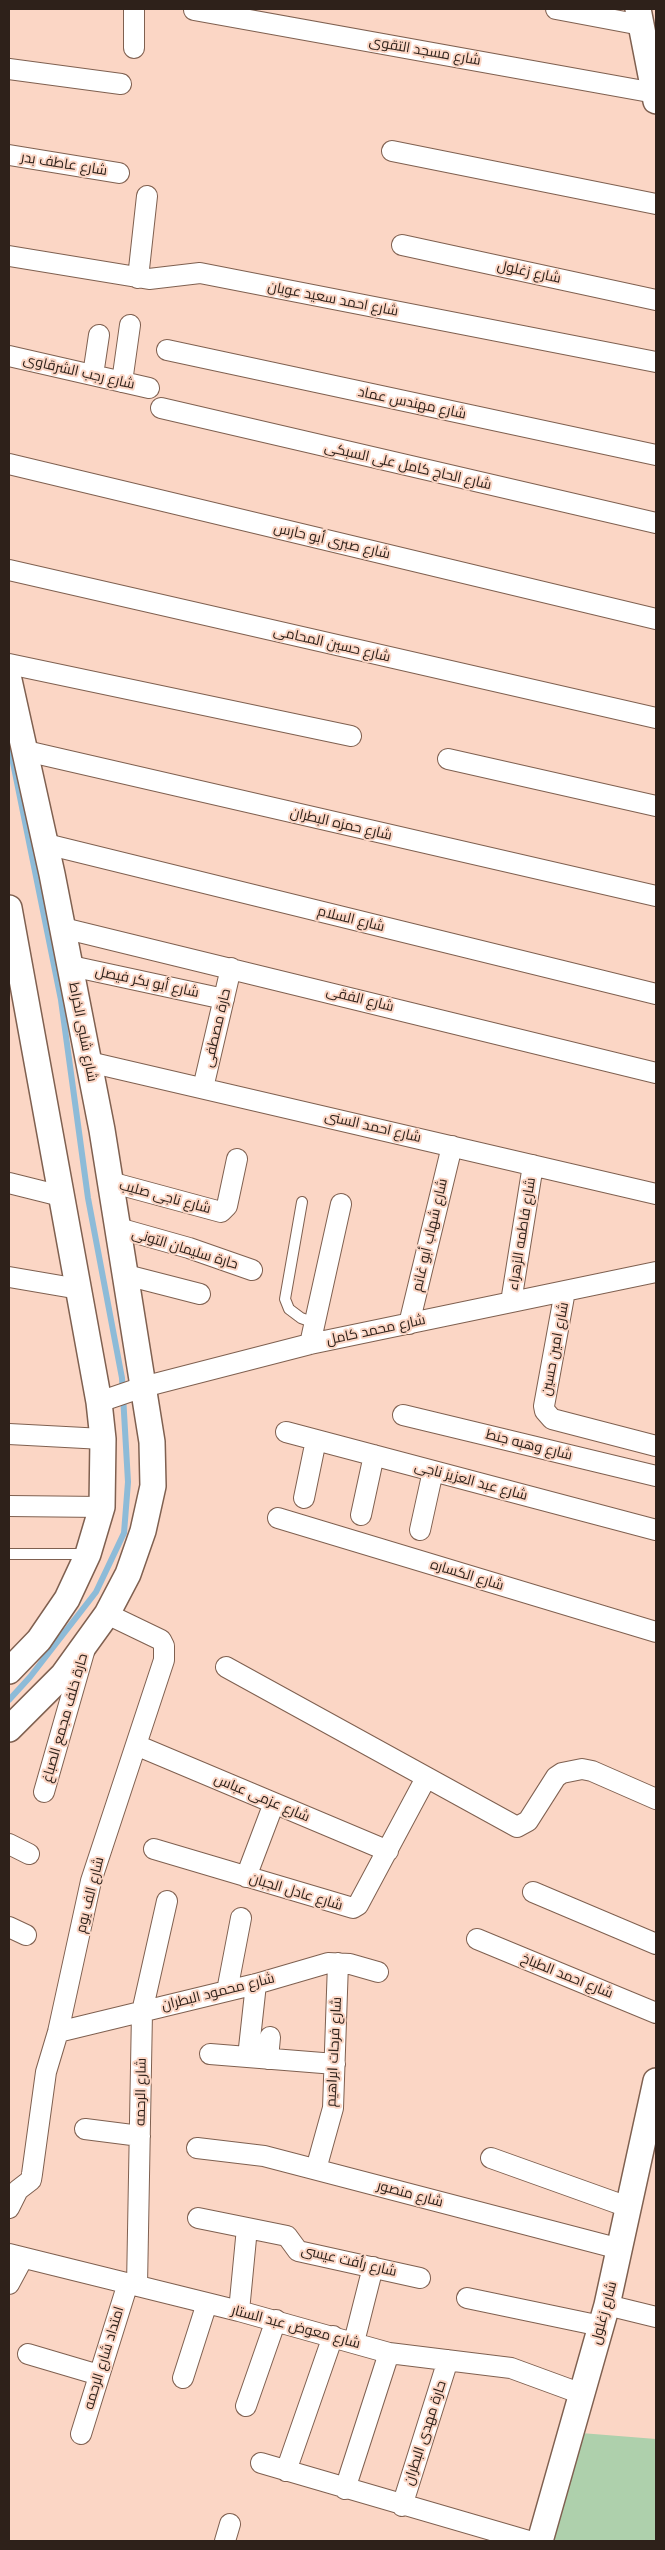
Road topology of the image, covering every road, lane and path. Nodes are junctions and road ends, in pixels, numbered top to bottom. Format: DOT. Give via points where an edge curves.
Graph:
graph roads {
  1 [pos="134,9"];
  2 [pos="556,9"];
  3 [pos="194,10"];
  4 [pos="644,26"];
  5 [pos="134,48"];
  6 [pos="9,70"];
  7 [pos="121,84"];
  8 [pos="655,97"];
  9 [pos="392,151"];
  10 [pos="9,156"];
  11 [pos="119,173"];
  12 [pos="147,196"];
  13 [pos="656,204"];
  14 [pos="402,245"];
  15 [pos="9,256"];
  16 [pos="138,278"];
  17 [pos="656,300"];
  18 [pos="130,325"];
  19 [pos="99,335"];
  20 [pos="168,350"];
  21 [pos="9,356"];
  22 [pos="656,362"];
  23 [pos="93,375"];
  24 [pos="122,382"];
  25 [pos="149,388"];
  26 [pos="161,408"];
  27 [pos="656,455"];
  28 [pos="9,464"];
  29 [pos="656,524"];
  30 [pos="9,570"];
  31 [pos="656,618"];
  32 [pos="9,664"];
  33 [pos="9,680"];
  34 [pos="656,718"];
  35 [pos="350,736"];
  36 [pos="26,751"];
  37 [pos="448,759"];
  38 [pos="656,806"];
  39 [pos="46,844"];
  40 [pos="656,896"];
  41 [pos="9,908"];
  42 [pos="63,928"];
  43 [pos="71,966"];
  44 [pos="231,968"];
  45 [pos="656,994"];
  46 [pos="224,999"];
  47 [pos="89,1062"];
  48 [pos="656,1073"];
  49 [pos="203,1088"];
  50 [pos="452,1146"];
  51 [pos="237,1159"];
  52 [pos="533,1165"];
  53 [pos="110,1182"];
  54 [pos="9,1184"];
  55 [pos="656,1194"];
  56 [pos="62,1196"];
  57 [pos="302,1202"];
  58 [pos="341,1204"];
  59 [pos="118,1228"];
  60 [pos="252,1270"];
  61 [pos="656,1272"];
  62 [pos="126,1275"];
  63 [pos="9,1277"];
  64 [pos="78,1289"];
  65 [pos="566,1291"];
  66 [pos="200,1294"];
  67 [pos="511,1302"];
  68 [pos="315,1323"];
  69 [pos="409,1324"];
  70 [pos="310,1344"];
  71 [pos="138,1389"];
  72 [pos="104,1401"];
  73 [pos="403,1414"];
  74 [pos="286,1432"];
  75 [pos="9,1434"];
  76 [pos="102,1439"];
  77 [pos="316,1440"];
  78 [pos="656,1446"];
  79 [pos="374,1455"];
  80 [pos="433,1471"];
  81 [pos="656,1476"];
  82 [pos="304,1498"];
  83 [pos="9,1506"];
  84 [pos="102,1506"];
  85 [pos="361,1515"];
  86 [pos="278,1518"];
  87 [pos="420,1530"];
  88 [pos="656,1530"];
  89 [pos="9,1554"];
  90 [pos="88,1554"];
  91 [pos="107,1614"];
  92 [pos="656,1632"];
  93 [pos="86,1645"];
  94 [pos="226,1667"];
  95 [pos="9,1671"];
  96 [pos="9,1729"];
  97 [pos="136,1745"];
  98 [pos="426,1778"];
  99 [pos="44,1792"];
  100 [pos="656,1799"];
  101 [pos="274,1803"];
  102 [pos="9,1844"];
  103 [pos="154,1848"];
  104 [pos="388,1851"];
  105 [pos="30,1854"];
  106 [pos="246,1877"];
  107 [pos="533,1892"];
  108 [pos="167,1901"];
  109 [pos="241,1918"];
  110 [pos="477,1940"];
  111 [pos="656,1944"];
  112 [pos="338,1963"];
  113 [pos="378,1972"];
  114 [pos="256,1984"];
  115 [pos="227,1991"];
  116 [pos="142,2012"];
  117 [pos="656,2013"];
  118 [pos="58,2032"];
  119 [pos="270,2037"];
  120 [pos="210,2054"];
  121 [pos="248,2057"];
  122 [pos="268,2059"];
  123 [pos="335,2064"];
  124 [pos="656,2081"];
  125 [pos="85,2128"];
  126 [pos="140,2136"];
  127 [pos="197,2148"];
  128 [pos="491,2158"];
  129 [pos="316,2169"];
  130 [pos="628,2207"];
  131 [pos="9,2208"];
  132 [pos="198,2218"];
  133 [pos="247,2228"];
  134 [pos="620,2249"];
  135 [pos="16,2256"];
  136 [pos="373,2267"];
  137 [pos="420,2278"];
  138 [pos="9,2284"];
  139 [pos="133,2285"];
  140 [pos="467,2298"];
  141 [pos="207,2303"];
  142 [pos="239,2311"];
  143 [pos="604,2315"];
  144 [pos="656,2317"];
  145 [pos="276,2320"];
  146 [pos="333,2336"];
  147 [pos="354,2342"];
  148 [pos="390,2353"];
  149 [pos="28,2354"];
  150 [pos="448,2360"];
  151 [pos="99,2375"];
  152 [pos="183,2378"];
  153 [pos="582,2394"];
  154 [pos="246,2406"];
  155 [pos="81,2434"];
  156 [pos="261,2463"];
  157 [pos="286,2471"];
  158 [pos="345,2489"];
  159 [pos="402,2506"];
  160 [pos="529,2541"];
  161 [pos="540,2541"];
  1 -- 5 [label="street"];
  2 -- 4 [label="street"];
  3 -- 8 [label="street, شارع مسجد التقوى"];
  4 -- 8 [label="street"];
  6 -- 7 [label="street"];
  9 -- 13 [label="street"];
  10 -- 11 [label="street, شارع عاطف بدر"];
  12 -- 16 [label="street"];
  14 -- 17 [label="street, شارع زغلول"];
  15 -- 16 [label="street, شارع احمد سعيد عويان"];
  16 -- 22 [label="street, شارع احمد سعيد عويان" via="158,280 200,273"];
  18 -- 24 [label="street"];
  19 -- 23 [label="street"];
  20 -- 27 [label="street, شارع مهندس عماد"];
  21 -- 23 [label="street, شارع رجب الشرقاوى"];
  23 -- 24 [label="street, شارع رجب الشرقاوى"];
  24 -- 25 [label="street, شارع رجب الشرقاوى"];
  26 -- 29 [label="street, شارع الحاج كامل على السبكى"];
  28 -- 31 [label="street, شارع صبرى أبو حارس"];
  30 -- 34 [label="street, شارع حسين المحامى"];
  32 -- 35 [label="street"];
  33 -- 36 [label="street, شارع شلبى الخراط"];
  36 -- 39 [label="street, شارع شلبى الخراط"];
  36 -- 40 [label="street, شارع حمزه البطران"];
  37 -- 38 [label="street"];
  39 -- 42 [label="street, شارع شلبى الخراط"];
  39 -- 45 [label="street, شارع السلام"];
  41 -- 56 [label="street"];
  42 -- 43 [label="street, شارع شلبى الخراط"];
  42 -- 44 [label="street, شارع الفقى"];
  43 -- 46 [label="street, شارع أبو بكر فيصل"];
  43 -- 47 [label="street, شارع شلبى الخراط"];
  44 -- 46 [label="street, حارة مصطفى"];
  44 -- 48 [label="street, شارع الفقى"];
  46 -- 49 [label="street, حارة مصطفى"];
  47 -- 49 [label="street, شارع احمد السنى"];
  47 -- 53 [label="street, شارع شلبى الخراط"];
  49 -- 50 [label="street, شارع احمد السنى"];
  50 -- 52 [label="street, شارع احمد السنى"];
  50 -- 69 [label="street, شارع شهاب أبو غانم"];
  51 -- 53 [label="street, شارع ناجى صليب" via="227,1206 221,1212"];
  52 -- 55 [label="street, شارع احمد السنى"];
  52 -- 67 [label="street, شارع فاطمه الزهراء"];
  53 -- 59 [label="street, شارع شلبى الخراط"];
  54 -- 56 [label="street"];
  56 -- 64 [label="street"];
  57 -- 68 [label="lane" via="285,1298 289,1309"];
  58 -- 68 [label="street"];
  59 -- 60 [label="street, حارة سليمان التونى"];
  59 -- 62 [label="street, شارع شلبى الخراط"];
  61 -- 65 [label="street, شارع محمد كامل"];
  62 -- 66 [label="street"];
  62 -- 71 [label="street, شارع شلبى الخراط"];
  63 -- 64 [label="street"];
  64 -- 72 [label="street"];
  65 -- 67 [label="street, شارع محمد كامل"];
  65 -- 78 [label="street, شارع امين حسين" via="545,1411 552,1419"];
  67 -- 69 [label="street, شارع محمد كامل"];
  68 -- 70 [label="street"];
  69 -- 70 [label="street, شارع محمد كامل"];
  70 -- 71 [label="street, شارع محمد كامل"];
  71 -- 72 [label="street, شارع محمد كامل"];
  71 -- 91 [label="street, شارع شلبى الخراط" via="152,1442 153,1486 143,1531 128,1574"];
  72 -- 76 [label="street"];
  73 -- 81 [label="street, شارع وهبه جنط"];
  74 -- 77 [label="street, شارع عبد العزيز ناجى"];
  75 -- 76 [label="street"];
  76 -- 84 [label="street"];
  77 -- 79 [label="street, شارع عبد العزيز ناجى"];
  77 -- 82 [label="street"];
  79 -- 80 [label="street, شارع عبد العزيز ناجى"];
  79 -- 85 [label="street"];
  80 -- 87 [label="street"];
  80 -- 88 [label="street, شارع عبد العزيز ناجى"];
  83 -- 84 [label="street"];
  84 -- 90 [label="street"];
  86 -- 92 [label="street, شارع الكساره"];
  89 -- 90 [label="lane"];
  90 -- 95 [label="street" via="67,1599 39,1640"];
  91 -- 93 [label="street, شارع شلبى الخراط"];
  91 -- 97 [label="street, شارع الف يوم" via="161,1640 164,1646 164,1660"];
  93 -- 96 [label="street, شارع شلبى الخراط" via="63,1675"];
  93 -- 99 [label="street, حارة خلف مجمع الصباغ"];
  94 -- 98 [label="street"];
  97 -- 101 [label="street, شارع عزمى عباس"];
  97 -- 118 [label="street, شارع الف يوم" via="91,1881"];
  98 -- 100 [label="street" via="517,1828 528,1821 556,1777 562,1773 582,1769 592,1771"];
  98 -- 104 [label="street, شارع عادل الجبان"];
  101 -- 104 [label="street, شارع عزمى عباس"];
  101 -- 106 [label="street"];
  102 -- 105 [label="street"];
  103 -- 106 [label="street, شارع عادل الجبان"];
  104 -- 106 [label="street, شارع عادل الجبان" via="358,1905 353,1908"];
  107 -- 111 [label="street"];
  108 -- 116 [label="street, شارع الرحمه"];
  109 -- 115 [label="street"];
  110 -- 117 [label="street, شارع احمد الطباخ"];
  112 -- 113 [label="street, شارع محمود البطران"];
  112 -- 114 [label="street, شارع محمود البطران"];
  112 -- 123 [label="street, شارع فرحات ابراهيم"];
  114 -- 115 [label="street, شارع محمود البطران"];
  114 -- 121 [label="street"];
  115 -- 116 [label="street, شارع محمود البطران"];
  116 -- 118 [label="street, شارع محمود البطران"];
  116 -- 126 [label="street, شارع الرحمه"];
  118 -- 131 [label="street, شارع الف يوم" via="46,2072 31,2180 18,2190"];
  119 -- 122 [label="street"];
  120 -- 121 [label="street"];
  121 -- 122 [label="street"];
  122 -- 123 [label="street"];
  123 -- 129 [label="street, شارع فرحات ابراهيم" via="333,2108"];
  124 -- 130 [label="street, شارع زغلول"];
  125 -- 126 [label="street"];
  126 -- 139 [label="street, شارع الرحمه"];
  127 -- 129 [label="street, شارع منصور" via="264,2156"];
  128 -- 130 [label="street"];
  129 -- 134 [label="street, شارع منصور"];
  130 -- 134 [label="street, شارع زغلول"];
  132 -- 133 [label="street, شارع رأفت عيسى"];
  133 -- 136 [label="street, شارع رأفت عيسى" via="287,2236 298,2251"];
  133 -- 142 [label="street"];
  134 -- 143 [label="street, شارع زغلول"];
  135 -- 138 [label="street"];
  135 -- 139 [label="street, شارع معوض عبد الستار"];
  136 -- 137 [label="street, شارع رأفت عيسى"];
  136 -- 147 [label="street"];
  139 -- 141 [label="street, شارع معوض عبد الستار"];
  139 -- 151 [label="street, امتداد شارع الرحمه"];
  140 -- 143 [label="street"];
  141 -- 142 [label="street, شارع معوض عبد الستار"];
  141 -- 152 [label="street"];
  142 -- 145 [label="street, شارع معوض عبد الستار"];
  143 -- 144 [label="street"];
  143 -- 153 [label="street, شارع زغلول"];
  145 -- 146 [label="street, شارع معوض عبد الستار"];
  145 -- 154 [label="street"];
  146 -- 147 [label="street, شارع معوض عبد الستار"];
  146 -- 157 [label="street"];
  147 -- 148 [label="street, شارع معوض عبد الستار"];
  148 -- 150 [label="street, شارع معوض عبد الستار"];
  148 -- 158 [label="street"];
  149 -- 151 [label="street"];
  150 -- 153 [label="street, شارع معوض عبد الستار" via="511,2368"];
  150 -- 159 [label="street, حارة مهدى البطران"];
  151 -- 155 [label="street, امتداد شارع الرحمه"];
  153 -- 161 [label="street, شارع زغلول"];
  156 -- 157 [label="street"];
  157 -- 158 [label="street"];
  158 -- 159 [label="street"];
  159 -- 160 [label="street"];
}
